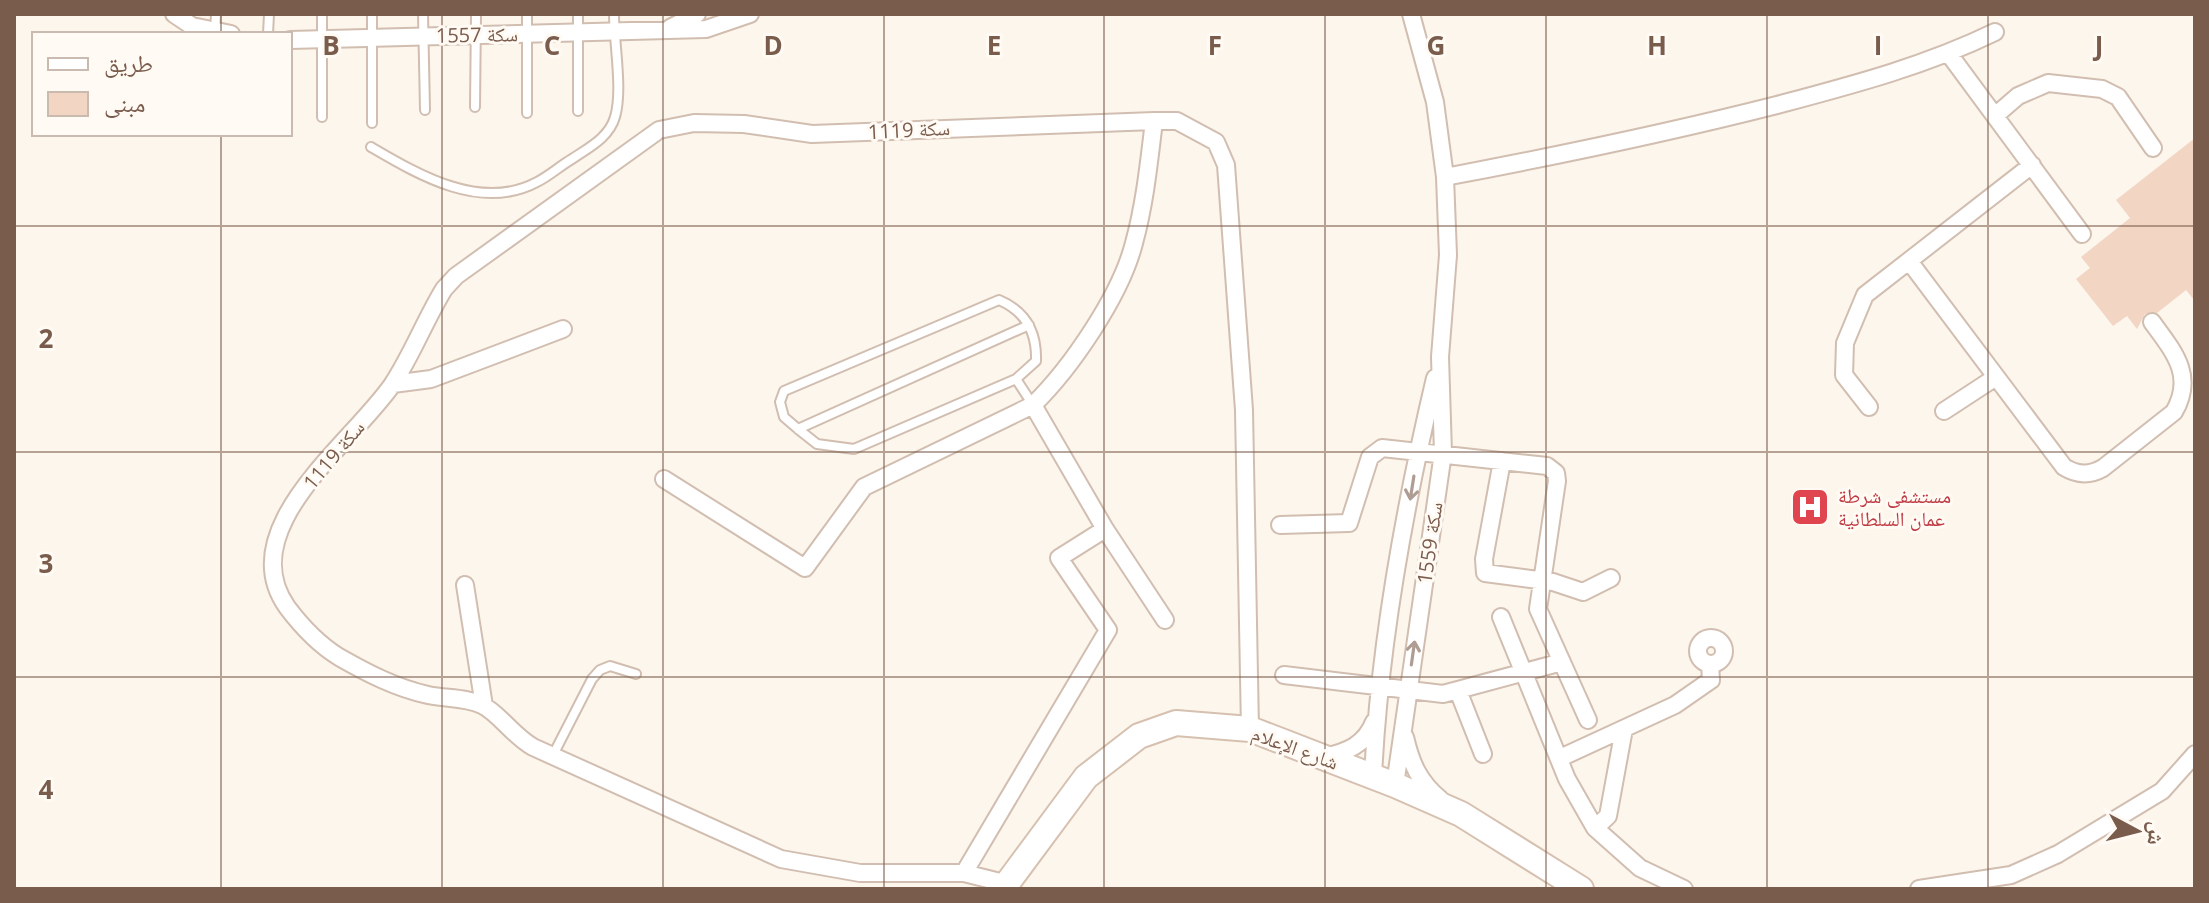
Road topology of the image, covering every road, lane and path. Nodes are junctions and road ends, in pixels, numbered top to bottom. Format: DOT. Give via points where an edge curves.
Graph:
graph roads {
  1 [pos="174,14"];
  2 [pos="322,14"];
  3 [pos="372,14"];
  4 [pos="423,14"];
  5 [pos="476,14"];
  6 [pos="527,14"];
  7 [pos="578,14"];
  8 [pos="697,14"];
  9 [pos="750,14"];
  10 [pos="1411,14"];
  11 [pos="614,22"];
  12 [pos="665,31"];
  13 [pos="219,32"];
  14 [pos="579,32"];
  15 [pos="1995,32"];
  16 [pos="476,34"];
  17 [pos="528,34"];
  18 [pos="423,36"];
  19 [pos="372,38"];
  20 [pos="292,40"];
  21 [pos="323,40"];
  22 [pos="1949,54"];
  23 [pos="475,107"];
  24 [pos="425,110"];
  25 [pos="578,111"];
  26 [pos="527,113"];
  27 [pos="1996,115"];
  28 [pos="322,117"];
  29 [pos="1154,121"];
  30 [pos="372,123"];
  31 [pos="371,147"];
  32 [pos="2153,148"];
  33 [pos="2032,165"];
  34 [pos="1445,177"];
  35 [pos="2082,234"];
  36 [pos="1909,261"];
  37 [pos="2152,322"];
  38 [pos="1029,325"];
  39 [pos="563,329"];
  40 [pos="1440,357"];
  41 [pos="1996,377"];
  42 [pos="1016,379"];
  43 [pos="393,384"];
  44 [pos="1033,405"];
  45 [pos="1869,407"];
  46 [pos="1944,411"];
  47 [pos="798,429"];
  48 [pos="1418,450"];
  49 [pos="1443,453"];
  50 [pos="1502,461"];
  51 [pos="664,479"];
  52 [pos="1280,525"];
  53 [pos="1105,529"];
  54 [pos="1611,578"];
  55 [pos="1540,581"];
  56 [pos="465,585"];
  57 [pos="1501,617"];
  58 [pos="1165,620"];
  59 [pos="1562,662"];
  60 [pos="1710,664"];
  61 [pos="1524,673"];
  62 [pos="636,674"];
  63 [pos="1284,675"];
  64 [pos="1380,690"];
  65 [pos="1407,692"];
  66 [pos="1459,693"];
  67 [pos="484,706"];
  68 [pos="1376,717"];
  69 [pos="1588,720"];
  70 [pos="1403,727"];
  71 [pos="1250,729"];
  72 [pos="1624,729"];
  73 [pos="1483,754"];
  74 [pos="2195,754"];
  75 [pos="552,756"];
  76 [pos="1322,757"];
  77 [pos="1560,758"];
  78 [pos="1384,781"];
  79 [pos="1461,814"];
  80 [pos="1595,828"];
  81 [pos="964,873"];
  82 [pos="1004,886"];
  83 [pos="1581,889"];
  84 [pos="1684,889"];
  85 [pos="1919,889"];
  1 -- 13 [label="street" via="192,26"];
  2 -- 21 [label="lane"];
  3 -- 19 [label="lane"];
  4 -- 18 [label="lane"];
  5 -- 16 [label="lane"];
  6 -- 17 [label="lane"];
  7 -- 14 [label="lane"];
  8 -- 12 [label="street, سكة 1557"];
  9 -- 12 [label="street, سكة 1557" via="706,29"];
  10 -- 34 [label="street, سكة 1559" via="1435,102"];
  11 -- 12 [label="street, سكة 1557"];
  11 -- 14 [label="street, سكة 1557"];
  11 -- 31 [label="lane" via="613,122 598,141 535,183 514,190 469,191 414,172"];
  14 -- 17 [label="street, سكة 1557"];
  14 -- 25 [label="lane"];
  15 -- 22 [label="street"];
  16 -- 17 [label="street, سكة 1557"];
  16 -- 18 [label="street, سكة 1557"];
  16 -- 23 [label="lane"];
  17 -- 26 [label="lane"];
  18 -- 19 [label="street, سكة 1557"];
  18 -- 24 [label="lane"];
  19 -- 21 [label="street, سكة 1557"];
  19 -- 30 [label="lane"];
  20 -- 21 [label="street, سكة 1557"];
  21 -- 28 [label="lane"];
  22 -- 27 [label="street"];
  22 -- 34 [label="street" via="1883,77 1649,138"];
  27 -- 32 [label="street" via="2018,96 2048,83 2102,89 2118,97"];
  27 -- 33 [label="street"];
  29 -- 43 [label="street, سكة 1119" via="812,134 744,124 694,123 659,130 456,276 433,307"];
  29 -- 44 [label="street" via="1134,246 1087,340 1062,377"];
  29 -- 71 [label="street, سكة 1119" via="1177,121 1216,142 1226,165 1244,410"];
  33 -- 35 [label="street"];
  33 -- 36 [label="street"];
  34 -- 40 [label="street, سكة 1559" via="1448,255"];
  36 -- 41 [label="street"];
  36 -- 45 [label="street" via="1865,295 1845,343 1844,375"];
  37 -- 41 [label="street" via="2185,378 2180,402 2093,473 2064,467"];
  38 -- 42 [label="lane" via="1036,361"];
  38 -- 47 [label="lane"];
  38 -- 47 [label="lane" via="1017,307 999,300 784,391 784,417"];
  39 -- 43 [label="street" via="431,379"];
  40 -- 48 [label="street, سكة 1559"];
  40 -- 49 [label="street, سكة 1559"];
  41 -- 46 [label="street"];
  42 -- 44 [label="lane"];
  42 -- 47 [label="lane" via="854,449 817,444"];
  43 -- 67 [label="street, سكة 1119" via="294,502 278,529 270,566 280,597 303,629 337,655 402,688"];
  44 -- 51 [label="street" via="864,487 805,568"];
  44 -- 53 [label="street"];
  48 -- 49 [label="street"];
  48 -- 52 [label="street" via="1382,448 1370,457 1349,523"];
  48 -- 64 [label="street, سكة 1559, one-way"];
  49 -- 50 [label="street"];
  65 -- 49 [label="street, سكة 1559, one-way"];
  50 -- 55 [label="street" via="1547,466 1556,473"];
  50 -- 55 [label="street" via="1485,573"];
  53 -- 58 [label="street"];
  53 -- 81 [label="street" via="1059,558 1108,630"];
  54 -- 55 [label="street" via="1583,592"];
  55 -- 59 [label="street" via="1538,609"];
  56 -- 67 [label="street"];
  57 -- 61 [label="street"];
  59 -- 61 [label="street"];
  59 -- 69 [label="street"];
  60 -- 72 [label="street" via="1711,680 1675,705"];
  61 -- 66 [label="street"];
  61 -- 77 [label="street"];
  62 -- 75 [label="lane" via="610,666 595,674"];
  63 -- 64 [label="street"];
  64 -- 65 [label="street"];
  64 -- 68 [label="street, سكة 1559"];
  65 -- 66 [label="street"];
  65 -- 70 [label="street, سكة 1559"];
  66 -- 73 [label="street"];
  67 -- 75 [label="street" via="513,735"];
  68 -- 76 [label="street, سكة 1559" via="1358,746"];
  68 -- 78 [label="street, سكة 1559"];
  70 -- 78 [label="street, سكة 1559"];
  70 -- 79 [label="street, سكة 1559" via="1422,782"];
  71 -- 76 [label="main road, شارع الإعلام"];
  71 -- 82 [label="main road, شارع الإعلام" via="1176,723 1139,736 1086,777"];
  72 -- 77 [label="street"];
  72 -- 80 [label="street" via="1608,816"];
  74 -- 85 [label="street" via="2162,791 2058,854 2011,875"];
  75 -- 81 [label="street" via="781,859 860,873"];
  76 -- 78 [label="main road, شارع الإعلام"];
  77 -- 80 [label="street"];
  78 -- 79 [label="main road, شارع الإعلام"];
  79 -- 83 [label="main road, شارع الإعلام"];
  80 -- 84 [label="street" via="1640,868"];
  81 -- 82 [label="street"];
}
